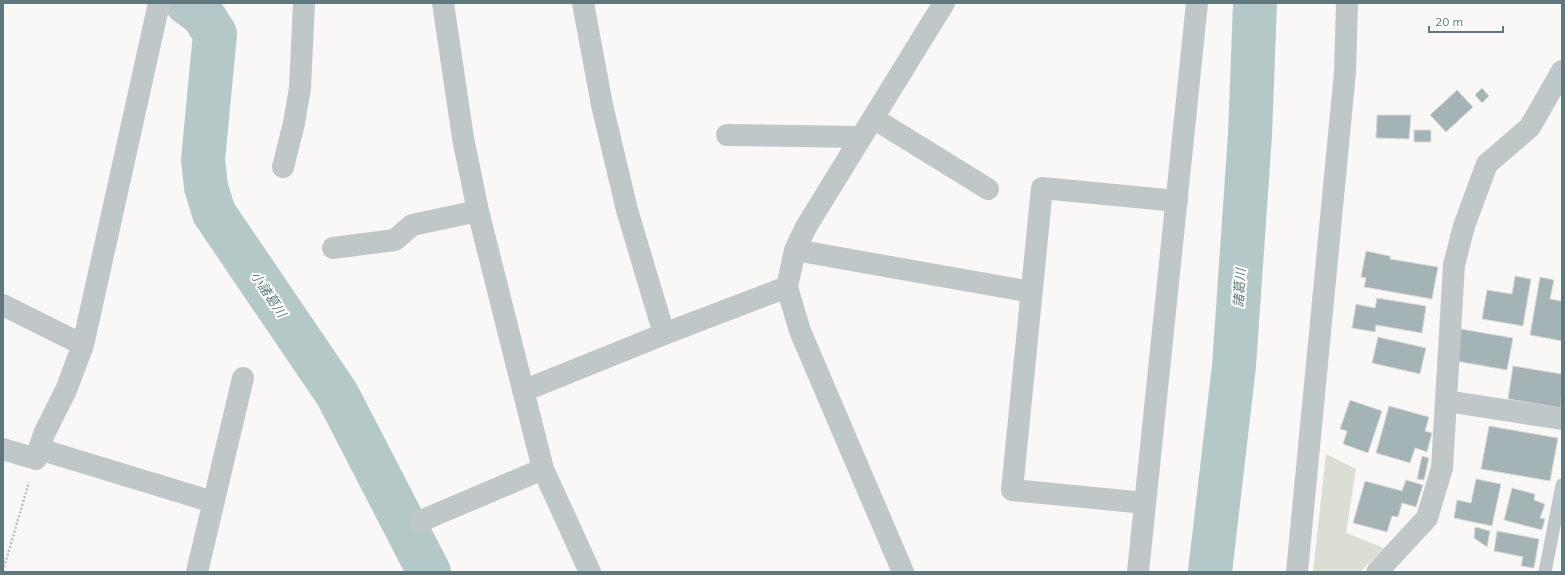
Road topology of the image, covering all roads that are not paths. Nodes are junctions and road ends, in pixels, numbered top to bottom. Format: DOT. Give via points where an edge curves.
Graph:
graph roads {
  1 [pos="159,3"];
  2 [pos="304,3"];
  3 [pos="443,3"];
  4 [pos="584,3"];
  5 [pos="944,3"];
  6 [pos="1197,3"];
  7 [pos="1347,3"];
  8 [pos="1562,71"];
  9 [pos="873,118"];
  10 [pos="727,135"];
  11 [pos="861,137"];
  12 [pos="283,167"];
  13 [pos="988,189"];
  14 [pos="1177,201"];
  15 [pos="478,211"];
  16 [pos="333,248"];
  17 [pos="795,250"];
  18 [pos="787,287"];
  19 [pos="1031,292"];
  20 [pos="3,304"];
  21 [pos="664,334"];
  22 [pos="83,345"];
  23 [pos="243,378"];
  24 [pos="524,391"];
  25 [pos="1446,401"];
  26 [pos="1562,419"];
  27 [pos="3,449"];
  28 [pos="37,454"];
  29 [pos="543,469"];
  30 [pos="1562,485"];
  31 [pos="214,502"];
  32 [pos="1145,503"];
  33 [pos="421,521"];
  34 [pos="197,572"];
  35 [pos="590,572"];
  36 [pos="903,572"];
  37 [pos="1138,572"];
  38 [pos="1297,572"];
  39 [pos="1377,572"];
  40 [pos="1545,572"];
  1 -- 22 [label="street"];
  2 -- 12 [label="street" via="300,88"];
  3 -- 15 [label="street" via="463,138"];
  4 -- 21 [label="street" via="602,105 628,210"];
  5 -- 9 [label="street"];
  6 -- 14 [label="street"];
  7 -- 38 [label="street" via="1344,72"];
  8 -- 25 [label="street" via="1530,127 1487,164 1464,226 1454,265"];
  9 -- 11 [label="street"];
  9 -- 13 [label="street"];
  10 -- 11 [label="street"];
  11 -- 17 [label="street" via="806,227"];
  14 -- 19 [label="street" via="1042,188"];
  14 -- 32 [label="street"];
  15 -- 16 [label="street" via="412,225 395,240"];
  15 -- 24 [label="street"];
  17 -- 18 [label="street"];
  17 -- 19 [label="street"];
  18 -- 21 [label="street"];
  18 -- 36 [label="street" via="800,331"];
  19 -- 32 [label="street" via="1012,490"];
  20 -- 22 [label="street"];
  21 -- 24 [label="street"];
  22 -- 28 [label="street"];
  23 -- 31 [label="street"];
  24 -- 29 [label="street"];
  25 -- 26 [label="street"];
  25 -- 39 [label="street" via="1442,468 1427,518"];
  27 -- 28 [label="street"];
  28 -- 31 [label="street"];
  29 -- 33 [label="street"];
  29 -- 35 [label="street"];
  30 -- 40 [label="lane"];
  31 -- 34 [label="street"];
  32 -- 37 [label="street"];
}
